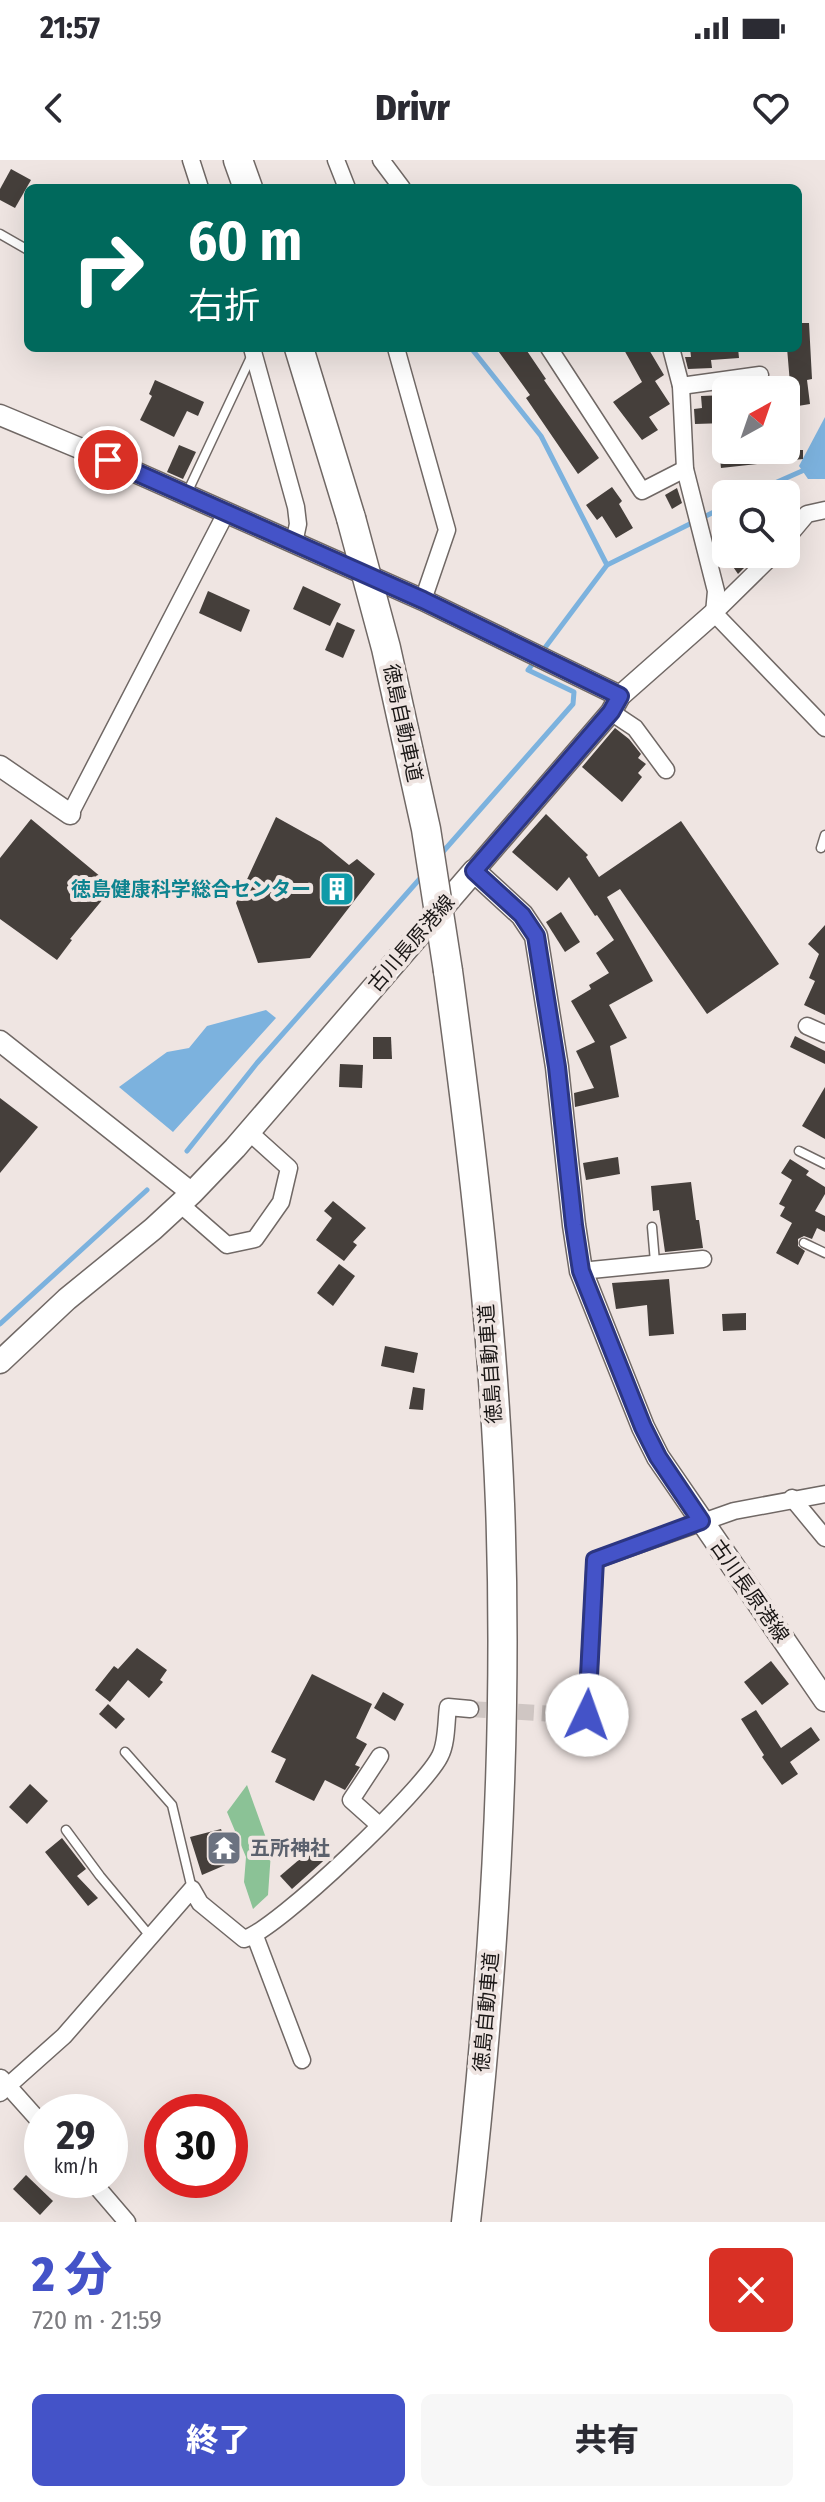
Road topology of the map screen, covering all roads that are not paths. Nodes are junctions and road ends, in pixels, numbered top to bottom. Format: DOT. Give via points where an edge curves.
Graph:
graph roads {
  1 [pos="191,160"];
  2 [pos="238,160"];
  3 [pos="257,160"];
  4 [pos="336,160"];
  5 [pos="381,160"];
  6 [pos="199,184"];
  7 [pos="247,184"];
  8 [pos="265,184"];
  9 [pos="345,184"];
  10 [pos="399,184"];
  11 [pos="0,234"];
  12 [pos="24,248"];
  13 [pos="252,352"];
  14 [pos="254,352"];
  15 [pos="300,352"];
  16 [pos="312,352"];
  17 [pos="397,352"];
  18 [pos="552,352"];
  19 [pos="672,352"];
  20 [pos="760,375"];
  21 [pos="681,386"];
  22 [pos="0,415"];
  23 [pos="685,469"];
  24 [pos="186,495"];
  25 [pos="825,510"];
  26 [pos="226,513"];
  27 [pos="351,518"];
  28 [pos="800,522"];
  29 [pos="294,543"];
  30 [pos="760,568"];
  31 [pos="423,600"];
  32 [pos="714,613"];
  33 [pos="616,704"];
  34 [pos="825,728"];
  35 [pos="0,766"];
  36 [pos="666,770"];
  37 [pos="70,814"];
  38 [pos="825,835"];
  39 [pos="821,848"];
  40 [pos="474,871"];
  41 [pos="807,1026"];
  42 [pos="825,1034"];
  43 [pos="0,1041"];
  44 [pos="249,1132"];
  45 [pos="799,1151"];
  46 [pos="825,1164"];
  47 [pos="186,1198"];
  48 [pos="652,1227"];
  49 [pos="804,1243"];
  50 [pos="825,1253"];
  51 [pos="703,1259"];
  52 [pos="655,1262"];
  53 [pos="581,1271"];
  54 [pos="1,1358"];
  55 [pos="825,1494"];
  56 [pos="792,1498"];
  57 [pos="701,1521"];
  58 [pos="825,1538"];
  59 [pos="825,1700"];
  60 [pos="470,1709"];
  61 [pos="555,1714"];
  62 [pos="125,1752"];
  63 [pos="380,1756"];
  64 [pos="379,1825"];
  65 [pos="66,1830"];
  66 [pos="192,1889"];
  67 [pos="151,1936"];
  68 [pos="255,1936"];
  69 [pos="302,2060"];
  70 [pos="3,2085"];
  71 [pos="24,2106"];
  72 [pos="106,2198"];
  73 [pos="127,2222"];
  74 [pos="466,2222"];
  1 -- 6 [label="street"];
  2 -- 7 [label="highway"];
  3 -- 8 [label="highway"];
  4 -- 9 [label="street"];
  5 -- 10 [label="street"];
  11 -- 12 [label="lane"];
  13 -- 24 [label="lane"];
  14 -- 29 [label="street" via="294,497"];
  15 -- 27 [label="highway, 徳島自動車道"];
  16 -- 27 [label="highway, 徳島自動車道"];
  17 -- 31 [label="street" via="447,530"];
  18 -- 23 [label="street" via="642,491"];
  19 -- 21 [label="street"];
  20 -- 21 [label="street"];
  21 -- 23 [label="street"];
  22 -- 24 [label="street"];
  23 -- 32 [label="street" via="716,591"];
  24 -- 26 [label="street"];
  25 -- 28 [label="street" via="807,514"];
  26 -- 29 [label="street"];
  26 -- 37 [label="street"];
  27 -- 74 [label="highway, 徳島自動車道, bridge" via="426,829 471,1143 488,1320 500,1503 499,1830"];
  29 -- 31 [label="street"];
  30 -- 32 [label="street"];
  31 -- 33 [label="street" via="540,656"];
  32 -- 33 [label="street"];
  32 -- 34 [label="street"];
  33 -- 36 [label="street"];
  33 -- 40 [label="street"];
  35 -- 37 [label="street"];
  38 -- 39 [label="lane"];
  40 -- 44 [label="main road, 古川長原港線"];
  40 -- 53 [label="main road, 古川長原港線" via="522,915 536,936"];
  41 -- 42 [label="street"];
  43 -- 47 [label="street"];
  44 -- 47 [label="main road, 古川長原港線"];
  44 -- 47 [label="street" via="289,1168 281,1202 255,1239 227,1245"];
  45 -- 46 [label="lane"];
  47 -- 54 [label="main road, 古川長原港線"];
  48 -- 52 [label="lane"];
  49 -- 50 [label="lane"];
  51 -- 52 [label="street"];
  52 -- 53 [label="street"];
  53 -- 57 [label="main road, 古川長原港線" via="643,1427"];
  55 -- 56 [label="street"];
  56 -- 57 [label="street"];
  56 -- 58 [label="street"];
  57 -- 59 [label="main road, 古川長原港線"];
  57 -- 61 [label="street" via="595,1560 587,1715"];
  60 -- 64 [label="street" via="448,1707 441,1754 403,1804"];
  62 -- 66 [label="lane" via="172,1805"];
  63 -- 64 [label="street" via="351,1800"];
  64 -- 68 [label="street"];
  65 -- 67 [label="lane"];
  66 -- 67 [label="street"];
  66 -- 68 [label="street" via="200,1903 244,1939"];
  67 -- 70 [label="street" via="64,2036"];
  68 -- 69 [label="street"];
  70 -- 71 [label="street"];
  72 -- 73 [label="street"];
}
